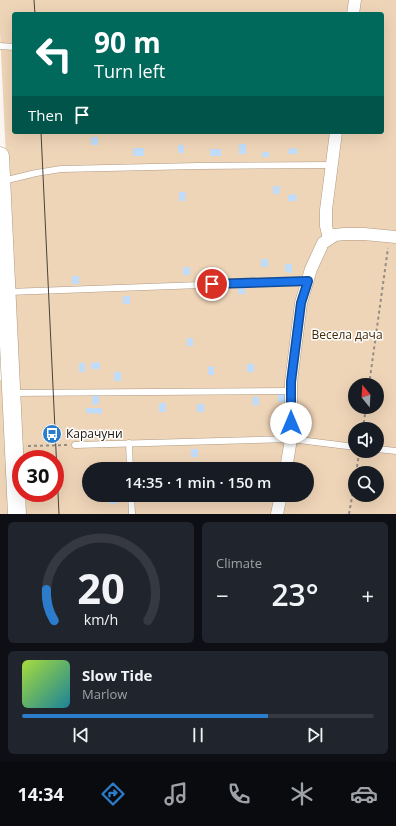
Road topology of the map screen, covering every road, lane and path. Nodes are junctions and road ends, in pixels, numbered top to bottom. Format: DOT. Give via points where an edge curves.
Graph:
graph roads {
  1 [pos="355,0"];
  2 [pos="353,12"];
  3 [pos="0,46"];
  4 [pos="12,47"];
  5 [pos="336,134"];
  6 [pos="0,156"];
  7 [pos="332,165"];
  8 [pos="1,182"];
  9 [pos="393,236"];
  10 [pos="329,239"];
  11 [pos="308,281"];
  12 [pos="4,283"];
  13 [pos="370,378"];
  14 [pos="9,382"];
  15 [pos="291,392"];
  16 [pos="291,439"];
  17 [pos="129,443"];
  18 [pos="75,445"];
  19 [pos="14,446"];
  20 [pos="348,446"];
  21 [pos="384,450"];
  22 [pos="396,452"];
  23 [pos="130,462"];
  24 [pos="287,462"];
  25 [pos="131,502"];
  26 [pos="280,502"];
  27 [pos="351,502"];
  28 [pos="17,514"];
  29 [pos="132,514"];
  30 [pos="277,514"];
  31 [pos="349,514"];
  1 -- 2 [label="street"];
  3 -- 4 [label="lane"];
  5 -- 7 [label="street"];
  6 -- 8 [label="main road"];
  7 -- 8 [label="lane" via="62,170 36,173"];
  7 -- 10 [label="street" via="326,210"];
  8 -- 12 [label="main road"];
  9 -- 10 [label="street" via="344,234"];
  9 -- 13 [label="path"];
  10 -- 11 [label="street" via="323,243"];
  11 -- 12 [label="lane"];
  11 -- 15 [label="street" via="301,303"];
  12 -- 14 [label="main road"];
  14 -- 15 [label="lane"];
  14 -- 19 [label="main road"];
  15 -- 16 [label="street"];
  16 -- 17 [label="lane"];
  16 -- 20 [label="lane"];
  16 -- 24 [label="street"];
  17 -- 18 [label="lane"];
  17 -- 23 [label="lane"];
  18 -- 19 [label="path"];
  19 -- 28 [label="main road"];
  21 -- 22 [label="lane"];
  25 -- 29 [label="lane"];
  26 -- 30 [label="street"];
  27 -- 31 [label="path"];
}
